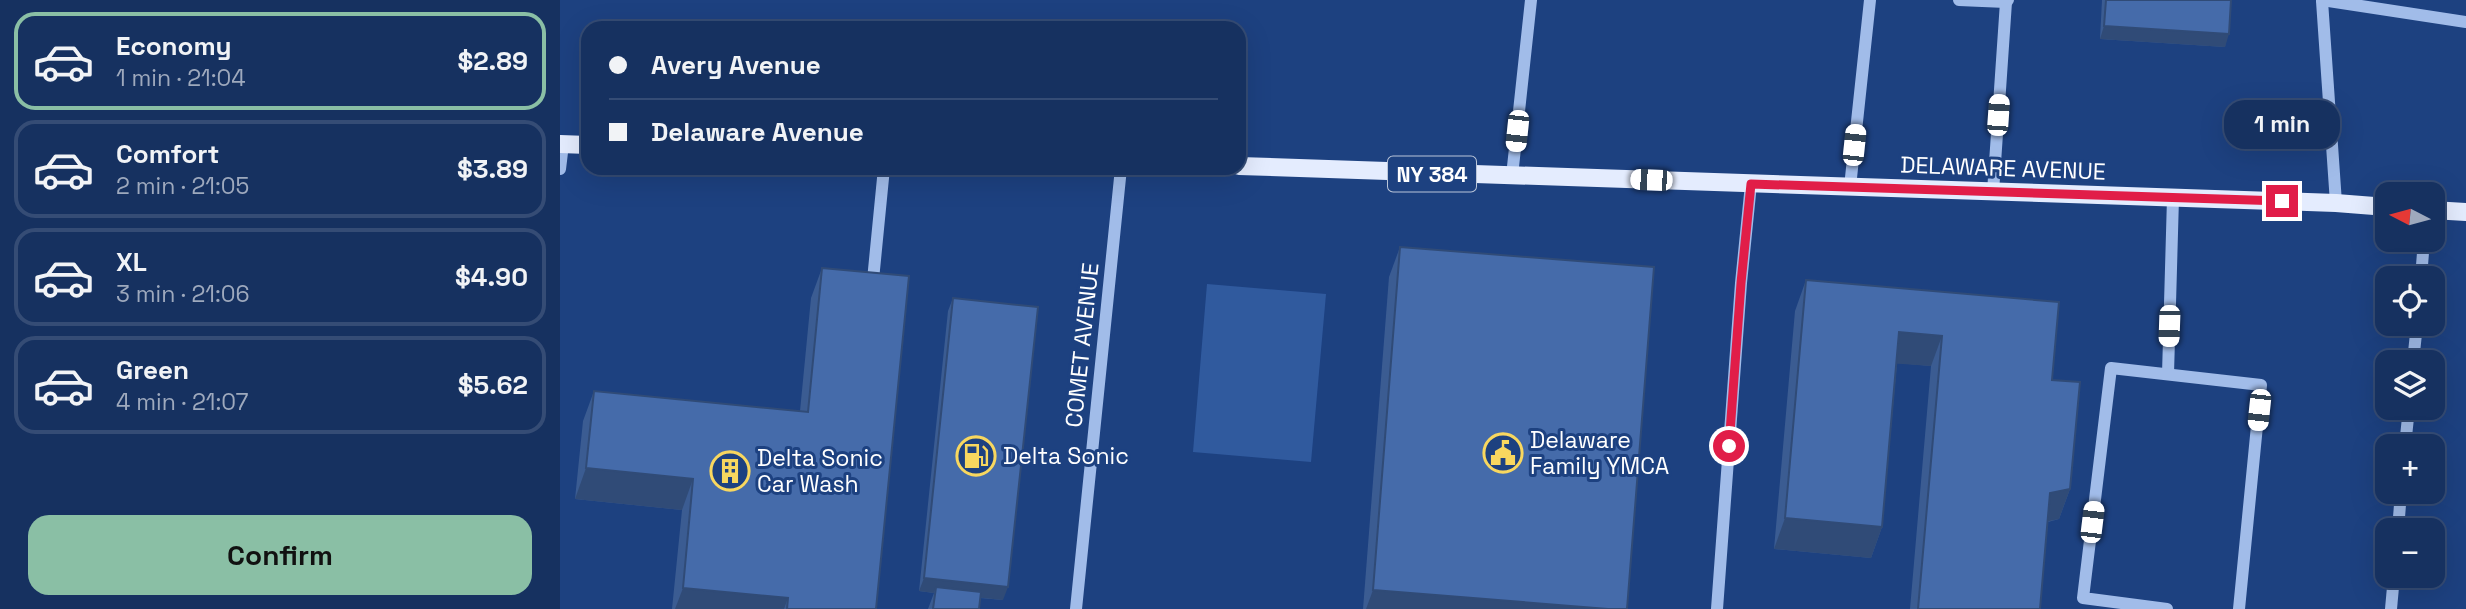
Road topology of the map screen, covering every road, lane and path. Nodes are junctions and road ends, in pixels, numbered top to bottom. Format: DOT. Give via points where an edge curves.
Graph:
graph roads {
  1 [pos="1531,0"];
  2 [pos="1870,0"];
  3 [pos="1959,0"];
  4 [pos="2322,0"];
  5 [pos="2007,1"];
  6 [pos="2466,22"];
  7 [pos="561,144"];
  8 [pos="581,145"];
  9 [pos="1246,166"];
  10 [pos="560,169"];
  11 [pos="883,175"];
  12 [pos="1120,175"];
  13 [pos="1512,176"];
  14 [pos="1751,184"];
  15 [pos="1850,187"];
  16 [pos="1993,192"];
  17 [pos="2173,198"];
  18 [pos="2336,203"];
  19 [pos="2375,206"];
  20 [pos="2445,211"];
  21 [pos="2466,212"];
  22 [pos="870,304"];
  23 [pos="2168,374"];
  24 [pos="2392,588"];
  25 [pos="1076,609"];
  26 [pos="1717,609"];
  27 [pos="2167,609"];
  28 [pos="2239,609"];
  29 [pos="2390,609"];
  1 -- 13 [label="street"];
  2 -- 15 [label="street"];
  3 -- 5 [label="street"];
  4 -- 6 [label="street"];
  4 -- 18 [label="street"];
  5 -- 16 [label="street"];
  7 -- 8 [label="main road"];
  7 -- 10 [label="street"];
  9 -- 13 [label="main road, DELAWARE AVENUE / NY 384"];
  11 -- 22 [label="street"];
  12 -- 25 [label="street, COMET AVENUE"];
  13 -- 14 [label="main road, DELAWARE AVENUE / NY 384"];
  14 -- 15 [label="main road, DELAWARE AVENUE / NY 384"];
  14 -- 26 [label="street"];
  15 -- 16 [label="main road, DELAWARE AVENUE / NY 384"];
  16 -- 17 [label="main road, DELAWARE AVENUE / NY 384"];
  17 -- 18 [label="main road, DELAWARE AVENUE / NY 384"];
  17 -- 23 [label="street"];
  18 -- 19 [label="main road, DELAWARE AVENUE / NY 384"];
  20 -- 21 [label="main road"];
  23 -- 27 [label="street" via="2111,368 2083,598"];
  23 -- 28 [label="street" via="2261,385"];
  24 -- 29 [label="street"];
}
